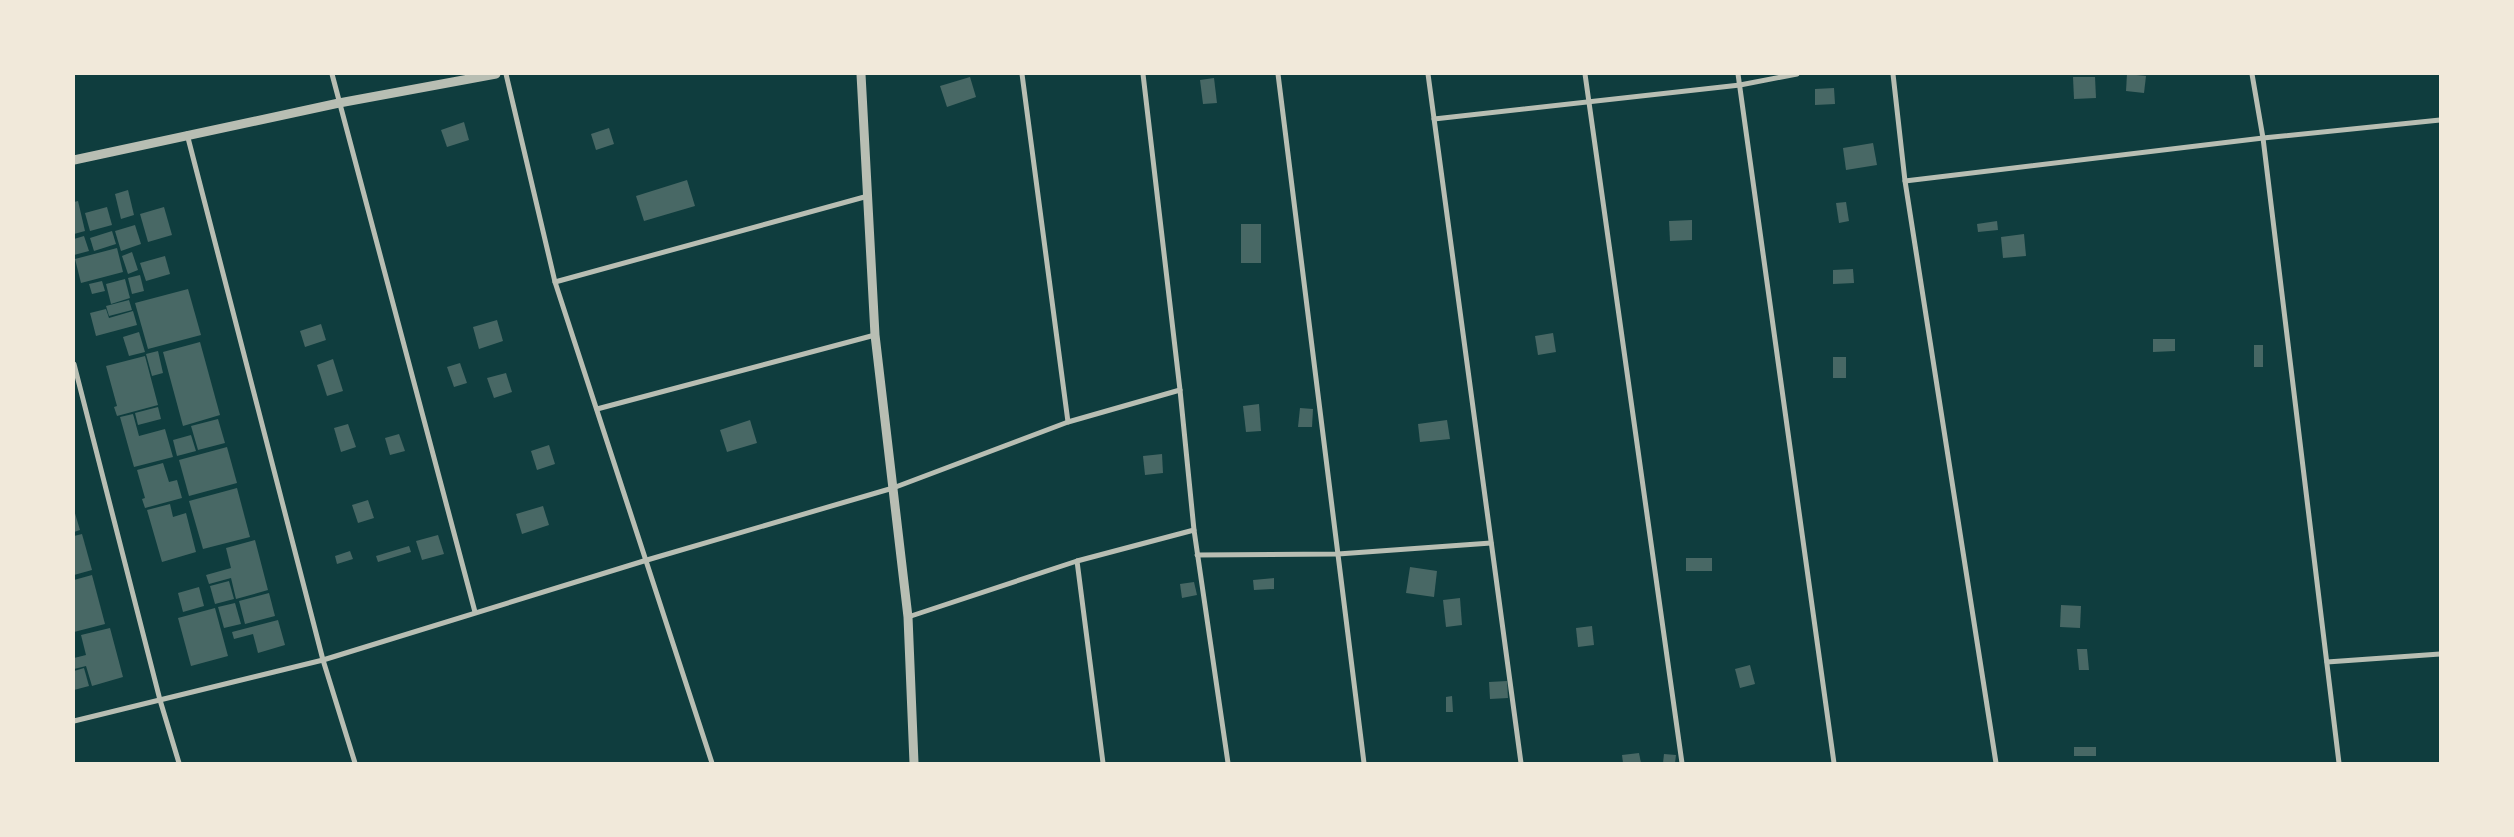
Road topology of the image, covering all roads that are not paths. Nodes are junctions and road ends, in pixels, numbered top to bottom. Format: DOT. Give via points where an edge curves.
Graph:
graph roads {
  1 [pos="332,74"];
  2 [pos="496,74"];
  3 [pos="506,74"];
  4 [pos="861,74"];
  5 [pos="1022,74"];
  6 [pos="1143,74"];
  7 [pos="1278,74"];
  8 [pos="1428,74"];
  9 [pos="1585,74"];
  10 [pos="1738,74"];
  11 [pos="1797,74"];
  12 [pos="1893,74"];
  13 [pos="2252,74"];
  14 [pos="1740,84"];
  15 [pos="1588,101"];
  16 [pos="339,103"];
  17 [pos="1434,118"];
  18 [pos="2440,120"];
  19 [pos="187,134"];
  20 [pos="2263,138"];
  21 [pos="74,160"];
  22 [pos="1905,181"];
  23 [pos="868,196"];
  24 [pos="556,282"];
  25 [pos="875,335"];
  26 [pos="74,364"];
  27 [pos="1180,390"];
  28 [pos="597,409"];
  29 [pos="1068,422"];
  30 [pos="893,488"];
  31 [pos="1194,530"];
  32 [pos="1491,543"];
  33 [pos="1338,554"];
  34 [pos="1197,555"];
  35 [pos="647,560"];
  36 [pos="1077,561"];
  37 [pos="475,612"];
  38 [pos="908,617"];
  39 [pos="2440,654"];
  40 [pos="323,660"];
  41 [pos="2326,662"];
  42 [pos="160,700"];
  43 [pos="74,721"];
  44 [pos="178,763"];
  45 [pos="355,763"];
  46 [pos="712,763"];
  47 [pos="914,763"];
  48 [pos="1103,763"];
  49 [pos="1228,763"];
  50 [pos="1364,763"];
  51 [pos="1521,763"];
  52 [pos="1682,763"];
  53 [pos="1834,763"];
  54 [pos="1996,763"];
  55 [pos="2339,763"];
  1 -- 16 [label="street"];
  2 -- 16 [label="street"];
  3 -- 24 [label="street"];
  4 -- 23 [label="street"];
  5 -- 29 [label="street"];
  6 -- 27 [label="street"];
  7 -- 33 [label="street"];
  8 -- 17 [label="street"];
  9 -- 15 [label="street"];
  10 -- 14 [label="street"];
  11 -- 14 [label="street"];
  12 -- 22 [label="street"];
  13 -- 20 [label="street"];
  14 -- 15 [label="street"];
  14 -- 53 [label="street"];
  15 -- 17 [label="street"];
  15 -- 52 [label="street"];
  16 -- 19 [label="street"];
  16 -- 37 [label="street"];
  17 -- 32 [label="street"];
  18 -- 20 [label="street"];
  19 -- 21 [label="street"];
  19 -- 40 [label="street"];
  20 -- 22 [label="street"];
  20 -- 41 [label="street"];
  22 -- 54 [label="street"];
  23 -- 24 [label="street"];
  23 -- 25 [label="street"];
  24 -- 28 [label="street"];
  25 -- 28 [label="street"];
  25 -- 30 [label="street"];
  26 -- 42 [label="street"];
  27 -- 29 [label="street"];
  27 -- 31 [label="street"];
  28 -- 35 [label="street"];
  29 -- 30 [label="street"];
  30 -- 35 [label="street"];
  30 -- 38 [label="street"];
  31 -- 34 [label="street"];
  31 -- 36 [label="street"];
  32 -- 33 [label="street"];
  32 -- 51 [label="street"];
  33 -- 34 [label="street"];
  33 -- 50 [label="street"];
  34 -- 49 [label="street"];
  35 -- 37 [label="street"];
  35 -- 46 [label="street"];
  36 -- 38 [label="street"];
  36 -- 48 [label="street"];
  37 -- 40 [label="street"];
  38 -- 47 [label="street"];
  39 -- 41 [label="street"];
  40 -- 42 [label="street"];
  40 -- 45 [label="street"];
  41 -- 55 [label="street"];
  42 -- 43 [label="street"];
  42 -- 44 [label="street"];
}
